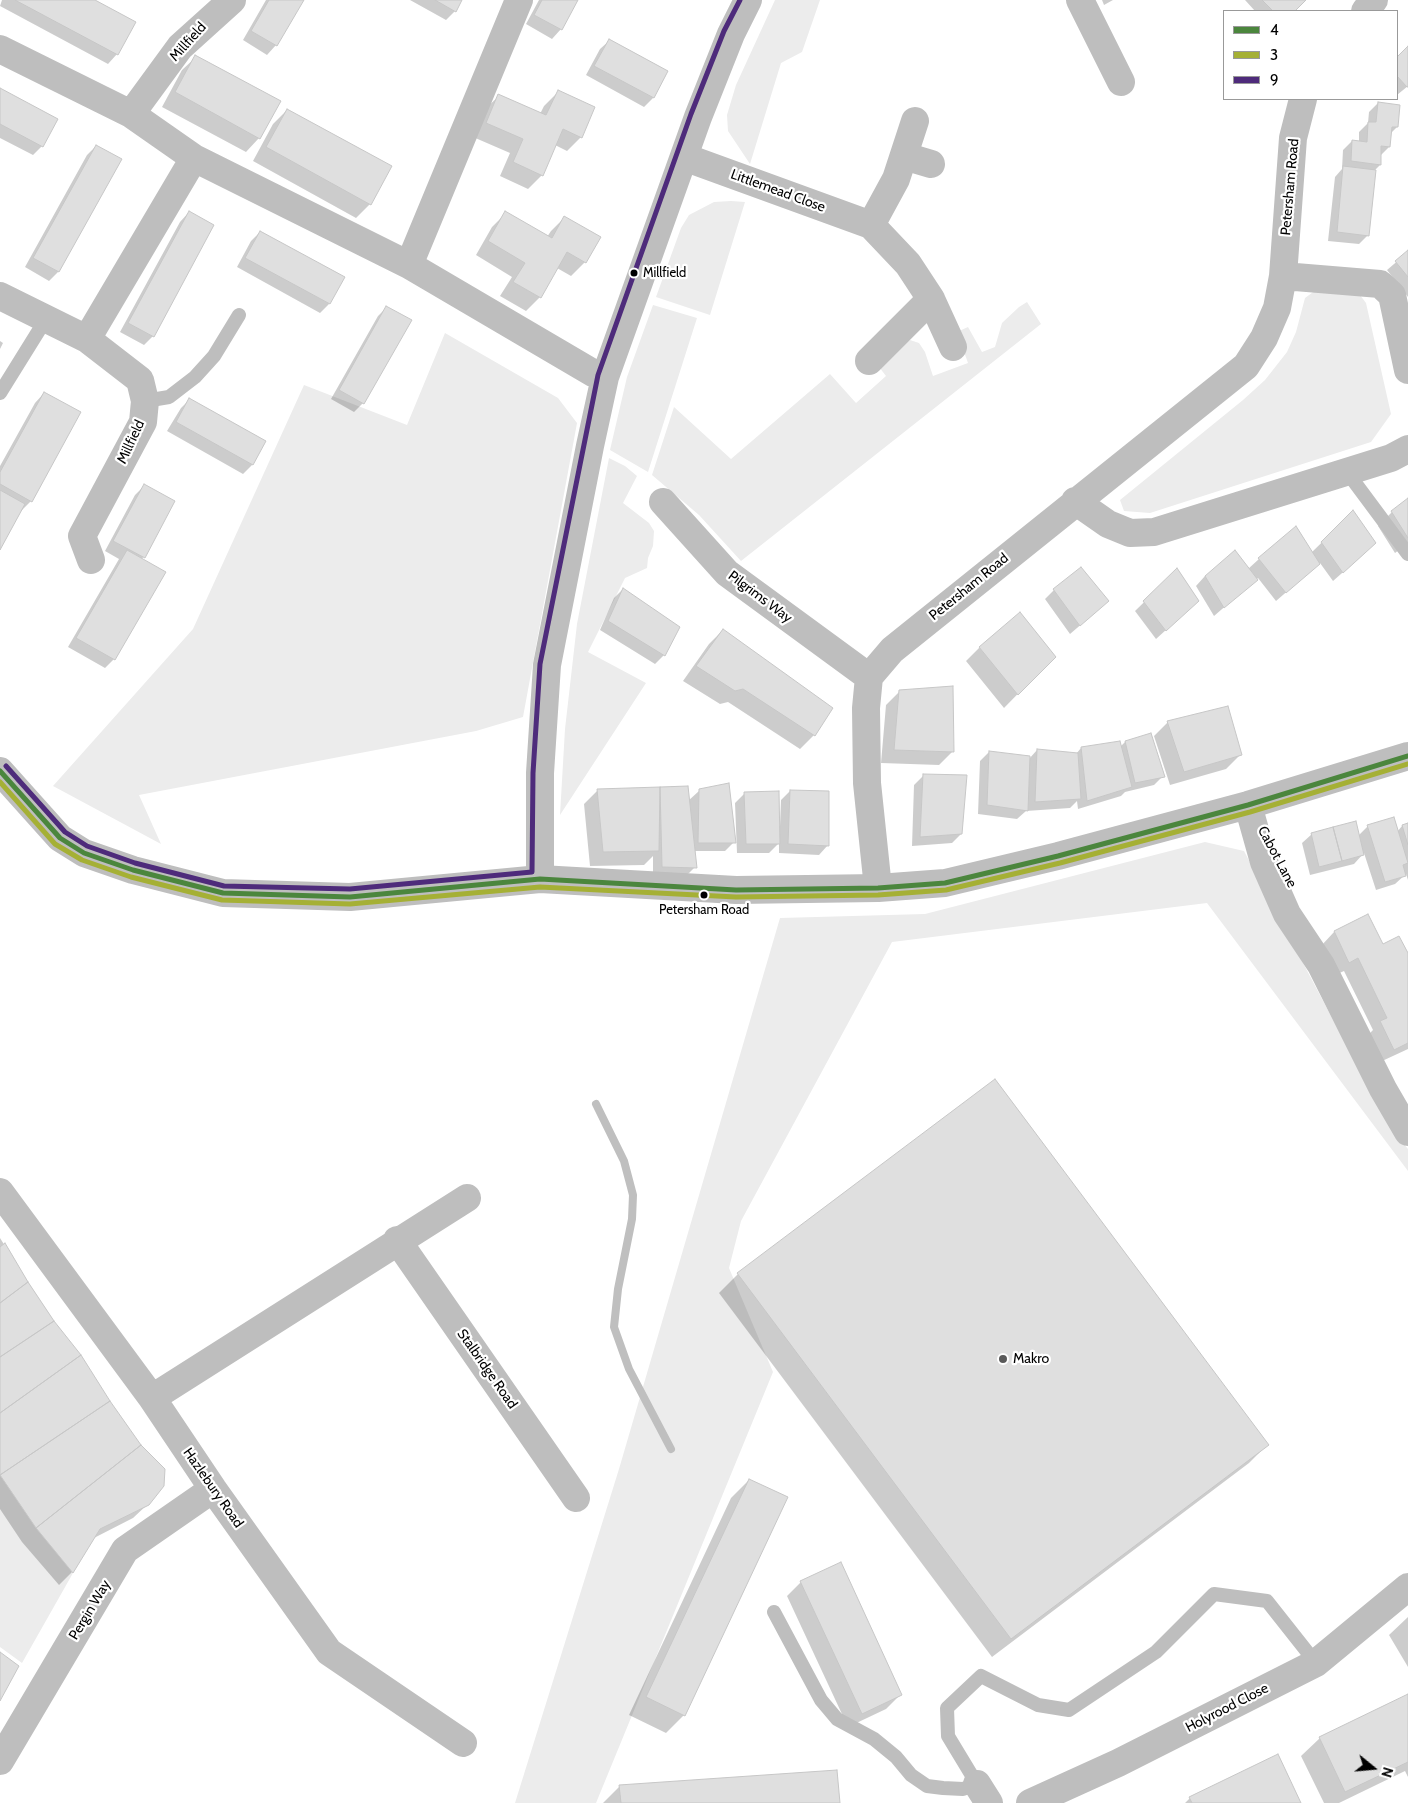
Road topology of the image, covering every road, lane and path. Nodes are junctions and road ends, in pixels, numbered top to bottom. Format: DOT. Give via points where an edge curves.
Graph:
graph roads {
  1 [pos="232,0"];
  2 [pos="519,0"];
  3 [pos="748,0"];
  4 [pos="1080,0"];
  5 [pos="1374,0"];
  6 [pos="1366,10"];
  7 [pos="0,49"];
  8 [pos="1121,82"];
  9 [pos="1303,100"];
  10 [pos="131,114"];
  11 [pos="915,121"];
  12 [pos="904,156"];
  13 [pos="684,157"];
  14 [pos="194,158"];
  15 [pos="931,164"];
  16 [pos="871,225"];
  17 [pos="409,265"];
  18 [pos="1283,276"];
  19 [pos="0,296"];
  20 [pos="931,299"];
  21 [pos="239,315"];
  22 [pos="46,319"];
  23 [pos="87,339"];
  24 [pos="953,347"];
  25 [pos="869,360"];
  26 [pos="1408,370"];
  27 [pos="605,377"];
  28 [pos="0,393"];
  29 [pos="145,401"];
  30 [pos="1408,449"];
  31 [pos="1347,472"];
  32 [pos="1076,501"];
  33 [pos="663,502"];
  34 [pos="77,543"];
  35 [pos="1408,554"];
  36 [pos="870,677"];
  37 [pos="1408,756"];
  38 [pos="0,771"];
  39 [pos="1248,805"];
  40 [pos="540,879"];
  41 [pos="878,888"];
  42 [pos="1408,1132"];
  43 [pos="0,1192"];
  44 [pos="466,1198"];
  45 [pos="397,1240"];
  46 [pos="152,1398"];
  47 [pos="213,1489"];
  48 [pos="576,1498"];
  49 [pos="1408,1587"];
  50 [pos="774,1612"];
  51 [pos="1316,1663"];
  52 [pos="464,1743"];
  53 [pos="0,1761"];
  54 [pos="983,1793"];
  55 [pos="1030,1803"];
  1 -- 10 [label="street, Millfield" via="180,47"];
  2 -- 17 [label="street"];
  3 -- 13 [label="street" via="724,52"];
  4 -- 8 [label="street"];
  5 -- 6 [label="street"];
  7 -- 10 [label="street"];
  9 -- 18 [label="street, Petersham Road" via="1293,138"];
  10 -- 14 [label="street"];
  11 -- 12 [label="street"];
  12 -- 15 [label="street"];
  12 -- 16 [label="street" via="896,179"];
  13 -- 16 [label="street, Littlemead Close"];
  13 -- 27 [label="street"];
  14 -- 17 [label="street"];
  14 -- 23 [label="street"];
  16 -- 20 [label="street, Littlemead Close" via="908,264"];
  17 -- 27 [label="street"];
  18 -- 26 [label="street" via="1380,284 1392,295"];
  18 -- 32 [label="street, Petersham Road" via="1277,308 1264,338 1246,366"];
  19 -- 22 [label="street, Millfield"];
  20 -- 24 [label="street, Littlemead Close"];
  20 -- 25 [label="street"];
  21 -- 29 [label="lane" via="214,356 195,378 169,397"];
  22 -- 23 [label="street, Millfield"];
  22 -- 28 [label="lane"];
  23 -- 29 [label="street, Millfield" via="140,380"];
  27 -- 40 [label="street" via="547,665 540,774"];
  29 -- 34 [label="street, Millfield" via="143,422"];
  30 -- 31 [label="street"];
  31 -- 32 [label="street" via="1154,532 1130,533 1108,524"];
  31 -- 35 [label="lane"];
  32 -- 36 [label="street, Petersham Road" via="892,650"];
  33 -- 36 [label="street, Pilgrims Way" via="727,573"];
  36 -- 41 [label="street" via="866,708 868,783"];
  37 -- 39 [label="street"];
  38 -- 40 [label="street" via="60,838 84,853 133,870 224,893 350,897"];
  39 -- 41 [label="street" via="945,883"];
  39 -- 42 [label="street, Cabot Lane" via="1264,862 1287,914 1321,965"];
  40 -- 41 [label="street" via="736,890"];
  43 -- 46 [label="street, Hazlebury Road"];
  44 -- 45 [label="street"];
  45 -- 46 [label="street"];
  45 -- 48 [label="street, Stalbridge Road"];
  46 -- 47 [label="street, Hazlebury Road"];
  47 -- 52 [label="street, Hazlebury Road" via="329,1652"];
  47 -- 53 [label="street, Pergin Way" via="125,1550"];
  49 -- 51 [label="street, Holyrood Close"];
  50 -- 54 [label="lane" via="821,1700 837,1718 874,1739 911,1775 928,1786"];
  51 -- 54 [label="lane" via="1267,1601 1214,1594 1156,1652 1069,1710 1038,1705 981,1676 947,1708 948,1736"];
  51 -- 55 [label="street, Holyrood Close" via="1118,1763"];
}
